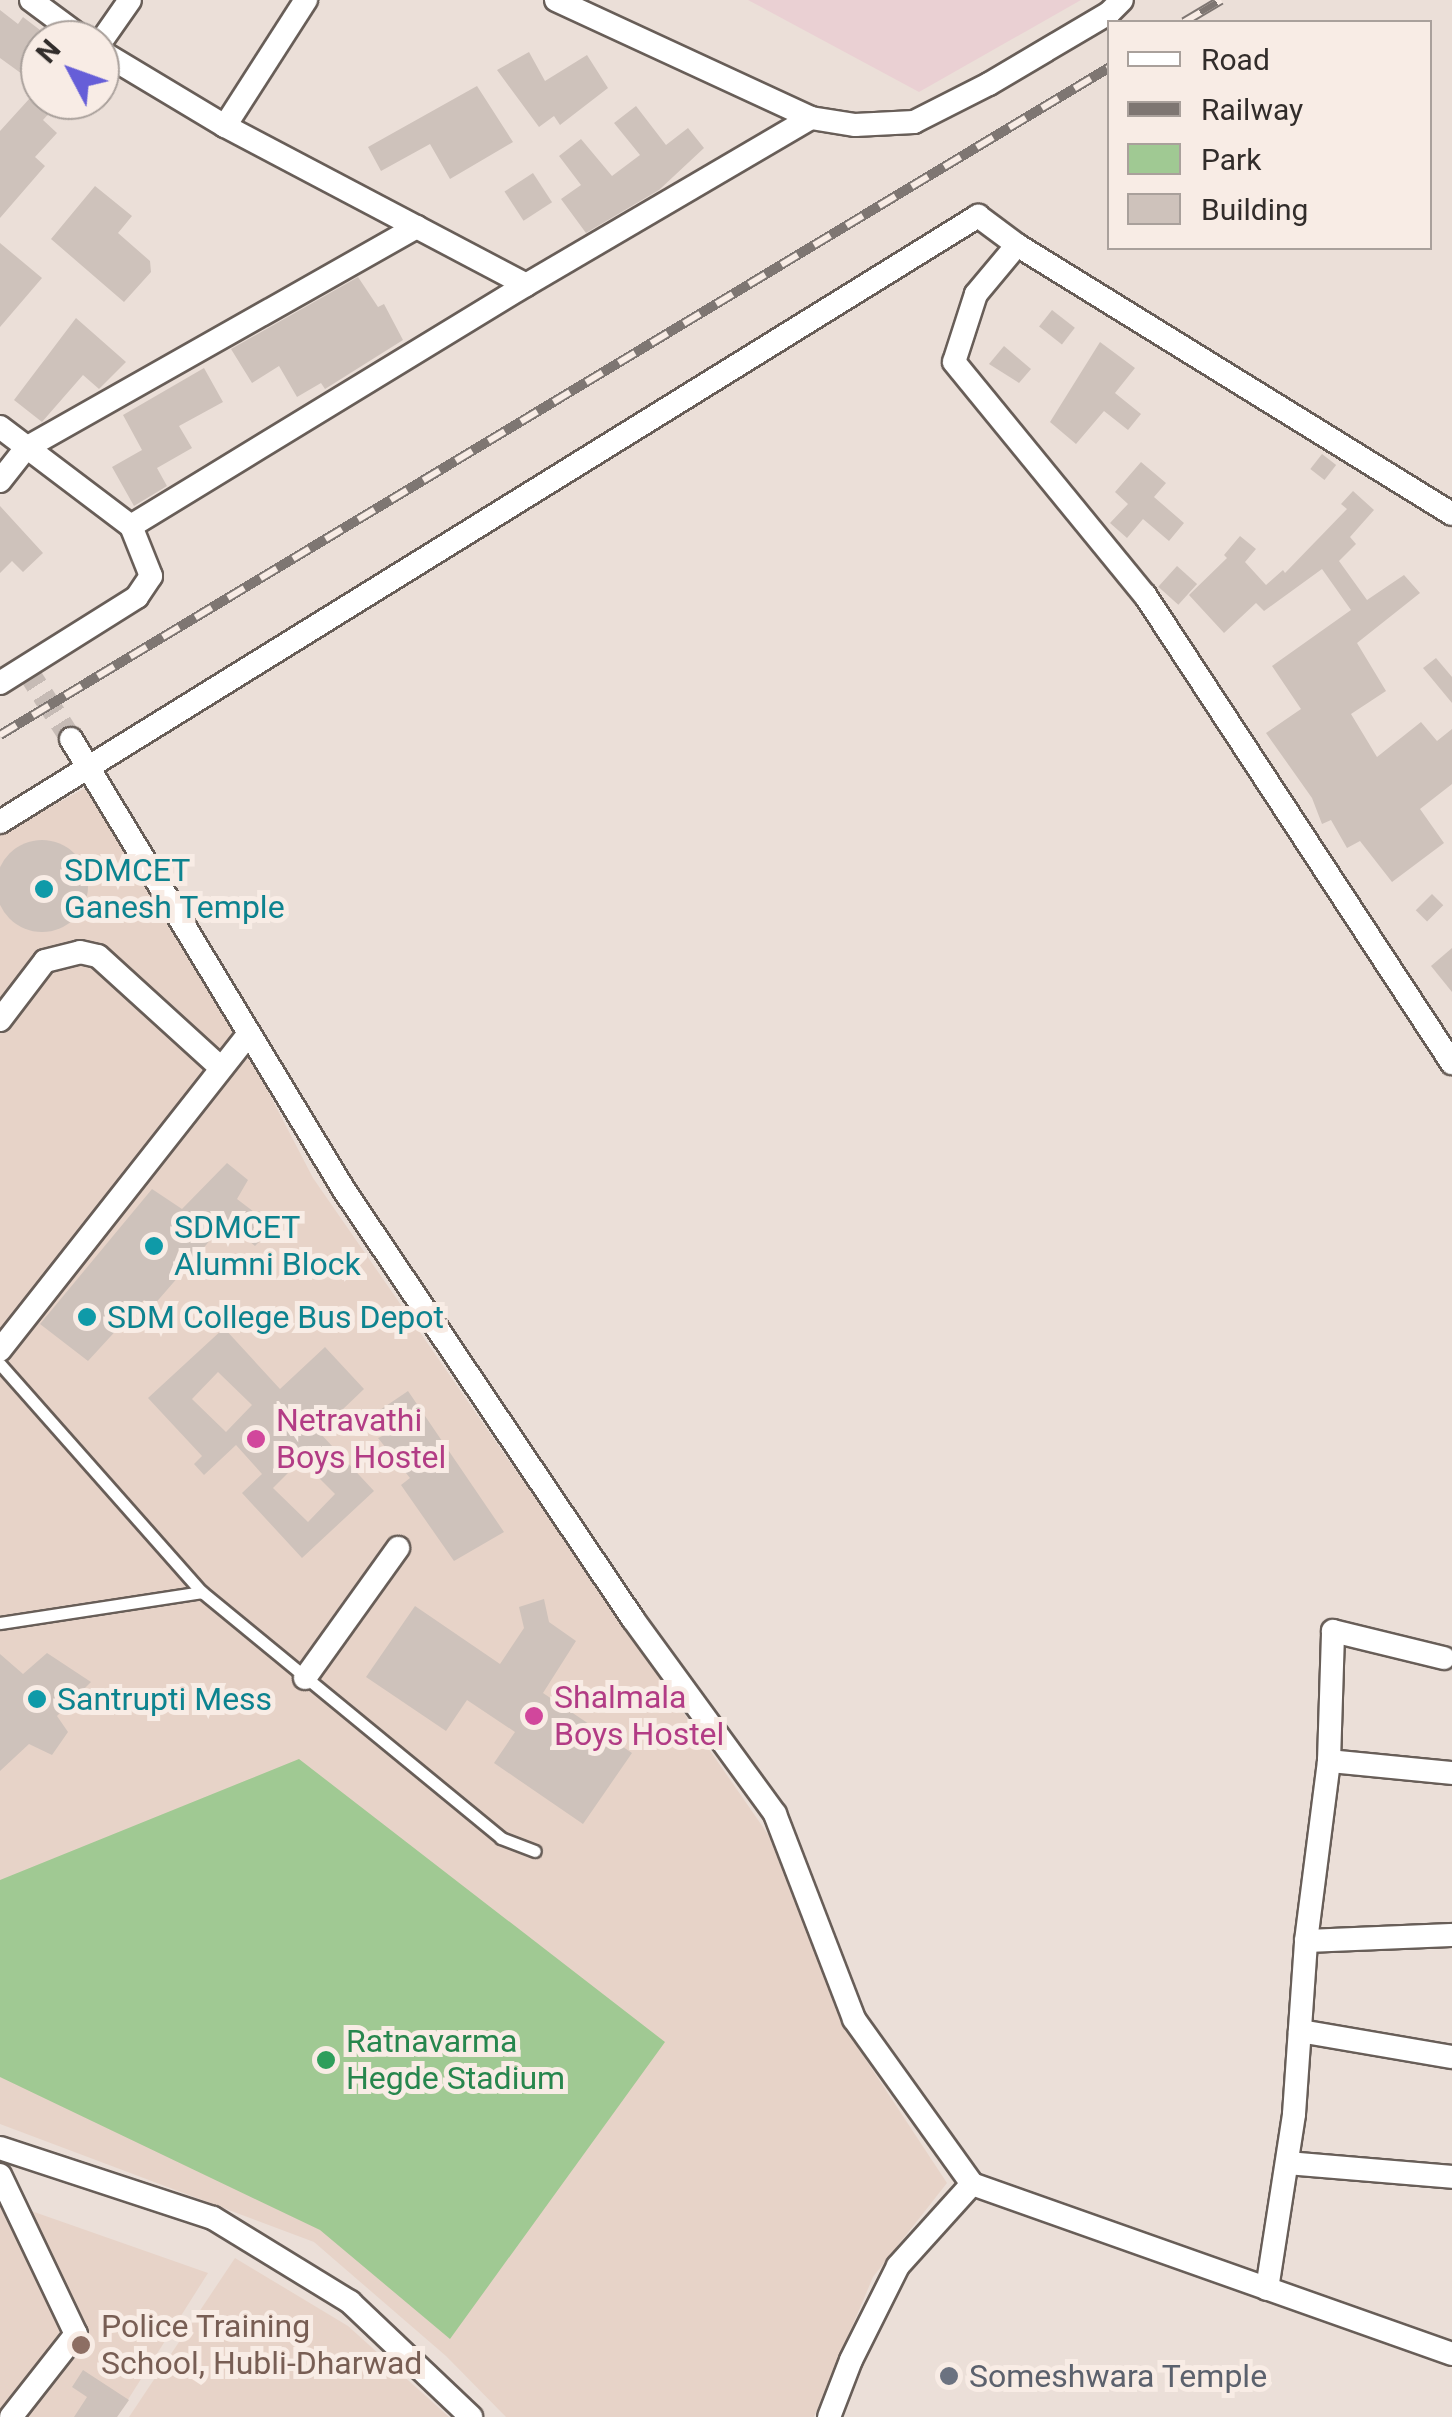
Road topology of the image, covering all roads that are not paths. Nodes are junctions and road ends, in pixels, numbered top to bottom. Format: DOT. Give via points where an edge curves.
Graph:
graph roads {
  1 [pos="31,0"];
  2 [pos="306,0"];
  3 [pos="556,0"];
  4 [pos="1122,0"];
  5 [pos="58,20"];
  6 [pos="120,60"];
  7 [pos="811,118"];
  8 [pos="225,126"];
  9 [pos="417,227"];
  10 [pos="1017,245"];
  11 [pos="526,284"];
  12 [pos="0,427"];
  13 [pos="26,448"];
  14 [pos="0,480"];
  15 [pos="1452,514"];
  16 [pos="131,526"];
  17 [pos="0,683"];
  18 [pos="71,740"];
  19 [pos="91,769"];
  20 [pos="0,822"];
  21 [pos="0,1020"];
  22 [pos="249,1034"];
  23 [pos="1452,1064"];
  24 [pos="220,1066"];
  25 [pos="0,1350"];
  26 [pos="0,1364"];
  27 [pos="398,1548"];
  28 [pos="202,1592"];
  29 [pos="0,1623"];
  30 [pos="1444,1658"];
  31 [pos="305,1678"];
  32 [pos="1329,1761"];
  33 [pos="1452,1773"];
  34 [pos="535,1851"];
  35 [pos="1452,1935"];
  36 [pos="1306,1941"];
  37 [pos="1300,2031"];
  38 [pos="1452,2057"];
  39 [pos="0,2148"];
  40 [pos="1286,2162"];
  41 [pos="0,2175"];
  42 [pos="1452,2177"];
  43 [pos="972,2184"];
  44 [pos="1267,2288"];
  45 [pos="1452,2354"];
  46 [pos="10,2417"];
  47 [pos="471,2417"];
  48 [pos="829,2417"];
  1 -- 5 [label="street"];
  2 -- 8 [label="street"];
  3 -- 7 [label="street"];
  4 -- 7 [label="street" via="1006,74 914,122"];
  6 -- 8 [label="street"];
  7 -- 11 [label="street"];
  8 -- 9 [label="street"];
  9 -- 11 [label="street"];
  9 -- 13 [label="street"];
  10 -- 15 [label="street"];
  10 -- 19 [label="street" via="978,216"];
  10 -- 23 [label="street" via="976,294 954,362 1145,594"];
  11 -- 16 [label="street"];
  12 -- 13 [label="street"];
  13 -- 14 [label="street"];
  13 -- 16 [label="street"];
  16 -- 17 [label="street" via="150,576 137,596"];
  18 -- 19 [label="street"];
  19 -- 20 [label="street"];
  19 -- 22 [label="street"];
  21 -- 24 [label="street" via="45,961 80,952 98,956"];
  22 -- 24 [label="street"];
  22 -- 43 [label="street" via="344,1190 634,1619 775,1814 854,2019"];
  24 -- 25 [label="street"];
  26 -- 28 [label="lane"];
  27 -- 31 [label="street"];
  28 -- 29 [label="lane"];
  28 -- 31 [label="lane"];
  30 -- 32 [label="street" via="1333,1631"];
  31 -- 34 [label="lane" via="501,1838"];
  32 -- 33 [label="street"];
  32 -- 36 [label="street"];
  35 -- 36 [label="street"];
  36 -- 37 [label="street"];
  37 -- 38 [label="street"];
  37 -- 40 [label="street"];
  39 -- 47 [label="street" via="213,2218 350,2302"];
  40 -- 42 [label="street"];
  40 -- 44 [label="street"];
  41 -- 46 [label="street" via="76,2334"];
  43 -- 44 [label="street"];
  43 -- 48 [label="street" via="898,2266"];
  44 -- 45 [label="street"];
}
